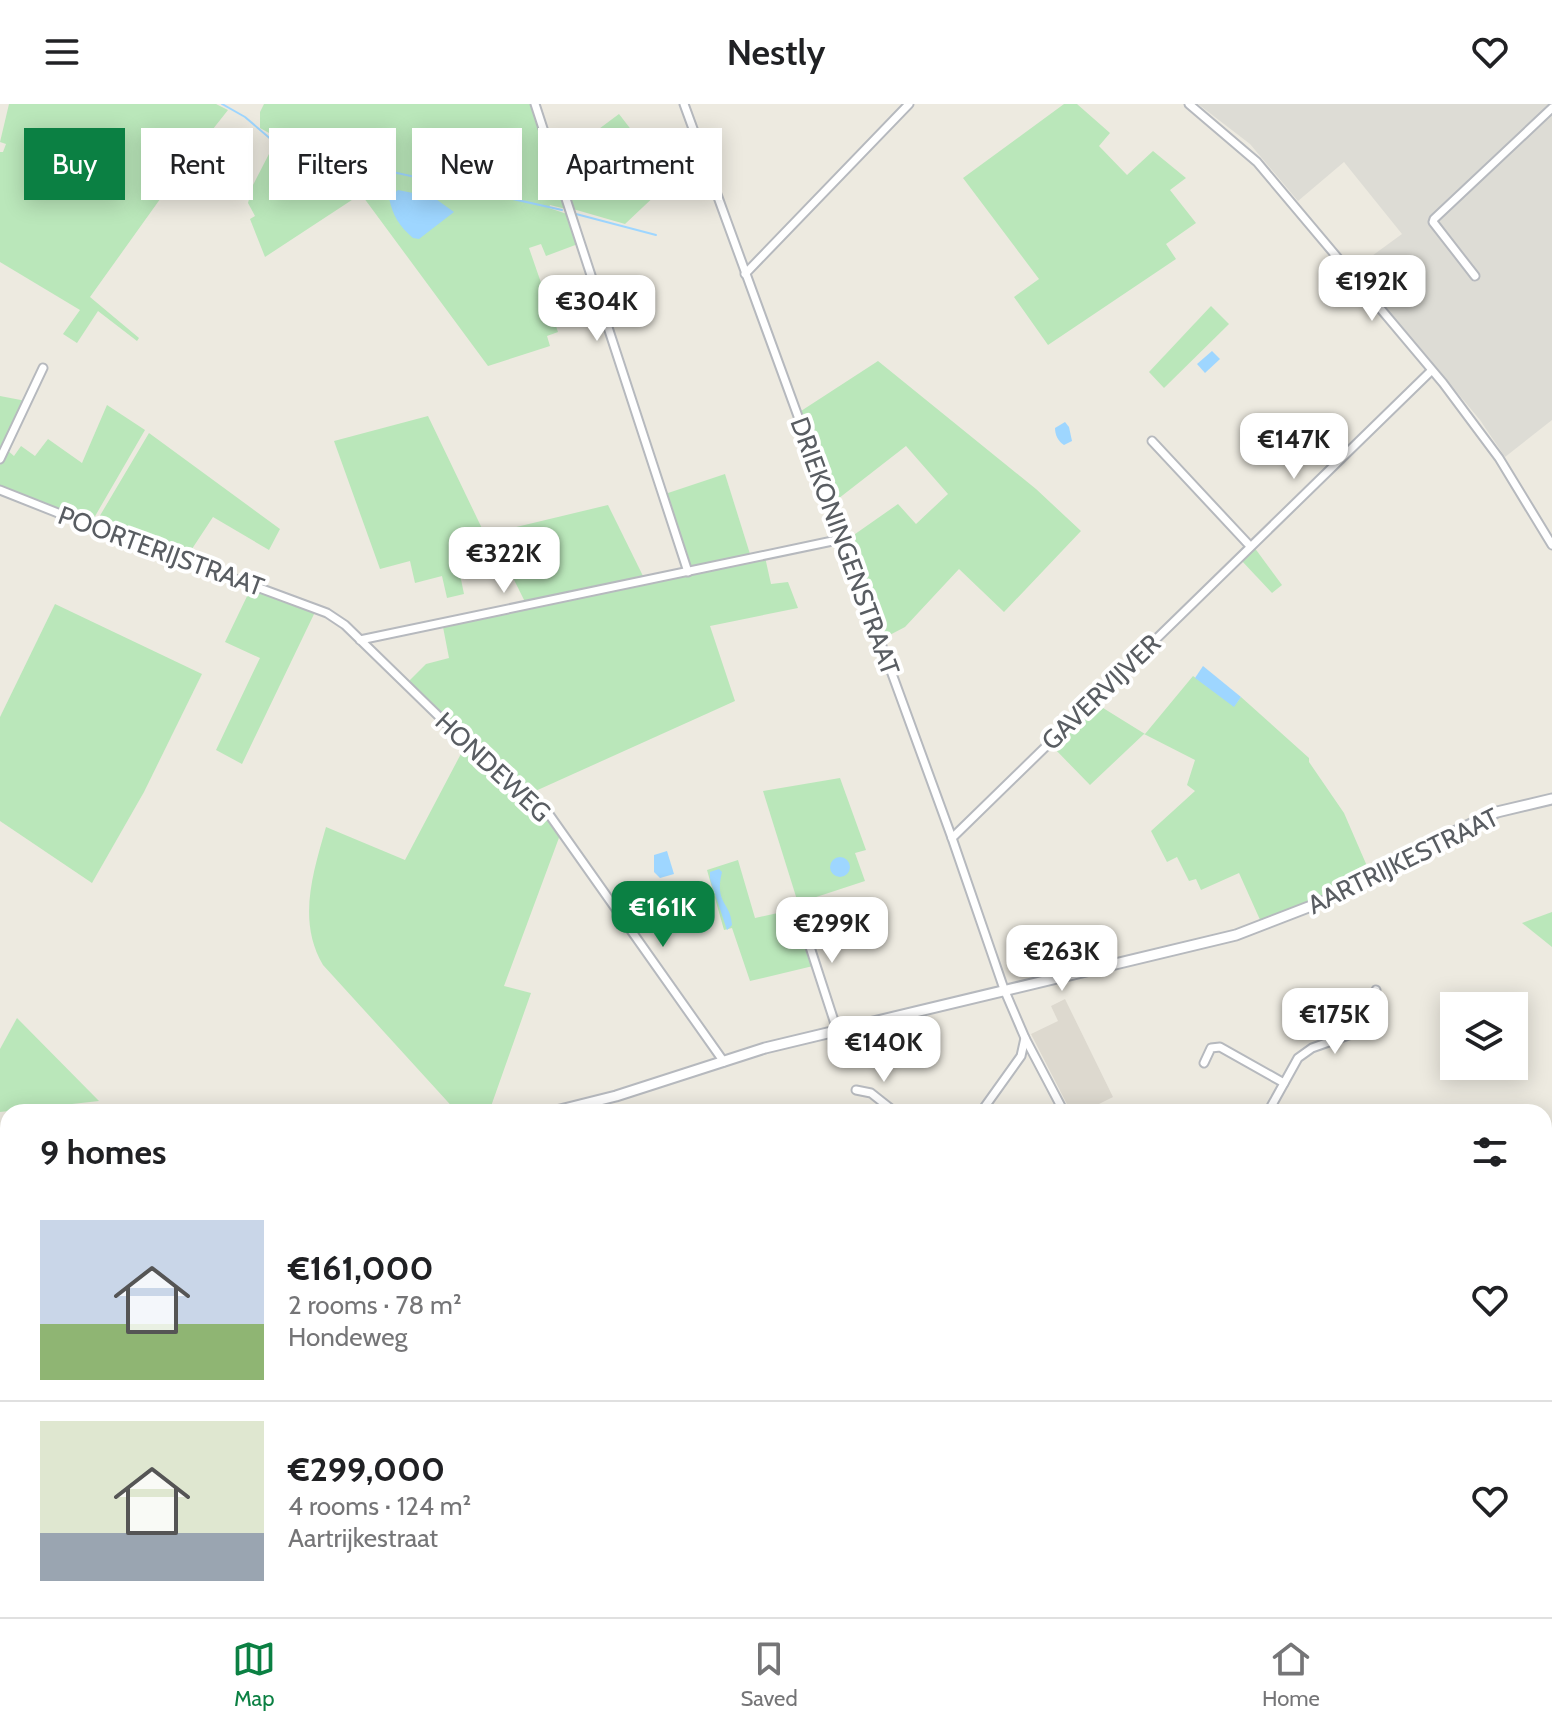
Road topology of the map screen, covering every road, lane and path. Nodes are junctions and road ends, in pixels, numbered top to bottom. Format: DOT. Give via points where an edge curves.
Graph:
graph roads {
  1 [pos="535,104"];
  2 [pos="684,104"];
  3 [pos="909,104"];
  4 [pos="1189,104"];
  5 [pos="1552,108"];
  6 [pos="745,274"];
  7 [pos="1475,276"];
  8 [pos="43,368"];
  9 [pos="1431,371"];
  10 [pos="1152,441"];
  11 [pos="0,459"];
  12 [pos="0,490"];
  13 [pos="842,539"];
  14 [pos="1552,545"];
  15 [pos="1250,546"];
  16 [pos="688,572"];
  17 [pos="322,611"];
  18 [pos="360,640"];
  19 [pos="1552,799"];
  20 [pos="952,838"];
  21 [pos="798,910"];
  22 [pos="1004,989"];
  23 [pos="1376,990"];
  24 [pos="837,1030"];
  25 [pos="1025,1038"];
  26 [pos="724,1062"];
  27 [pos="1204,1063"];
  28 [pos="1284,1083"];
  29 [pos="856,1090"];
  30 [pos="584,1104"];
  31 [pos="885,1104"];
  32 [pos="987,1104"];
  33 [pos="1060,1104"];
  34 [pos="1272,1104"];
  1 -- 16 [label="street"];
  2 -- 6 [label="street, DRIEKONINGENSTRAAT"];
  3 -- 6 [label="street"];
  4 -- 9 [label="street" via="1257,162"];
  5 -- 7 [label="street" via="1434,219 1439,233"];
  6 -- 13 [label="street, DRIEKONINGENSTRAAT"];
  8 -- 11 [label="street"];
  9 -- 14 [label="street" via="1471,418"];
  9 -- 15 [label="street, GAVERVIJVER"];
  10 -- 15 [label="street"];
  12 -- 17 [label="street, POORTERIJSTRAAT"];
  13 -- 16 [label="street"];
  13 -- 20 [label="street, DRIEKONINGENSTRAAT"];
  15 -- 20 [label="street, GAVERVIJVER"];
  16 -- 18 [label="street"];
  17 -- 18 [label="street, HONDEWEG"];
  18 -- 26 [label="street, HONDEWEG" via="497,773 546,810"];
  19 -- 22 [label="street, AARTRIJKESTRAAT" via="1497,812 1350,891 1236,935"];
  20 -- 22 [label="street, DRIEKONINGENSTRAAT"];
  21 -- 24 [label="street"];
  22 -- 24 [label="street, AARTRIJKESTRAAT"];
  22 -- 25 [label="street, DRIEKONINGENSTRAAT"];
  23 -- 28 [label="street" via="1357,1032 1312,1048 1298,1058"];
  24 -- 26 [label="street, AARTRIJKESTRAAT"];
  25 -- 32 [label="street" via="1021,1056"];
  25 -- 33 [label="street, DRIEKONINGENSTRAAT"];
  26 -- 30 [label="street, AARTRIJKESTRAAT"];
  27 -- 28 [label="street" via="1211,1048 1220,1047"];
  28 -- 34 [label="street"];
  29 -- 31 [label="street"];
}
